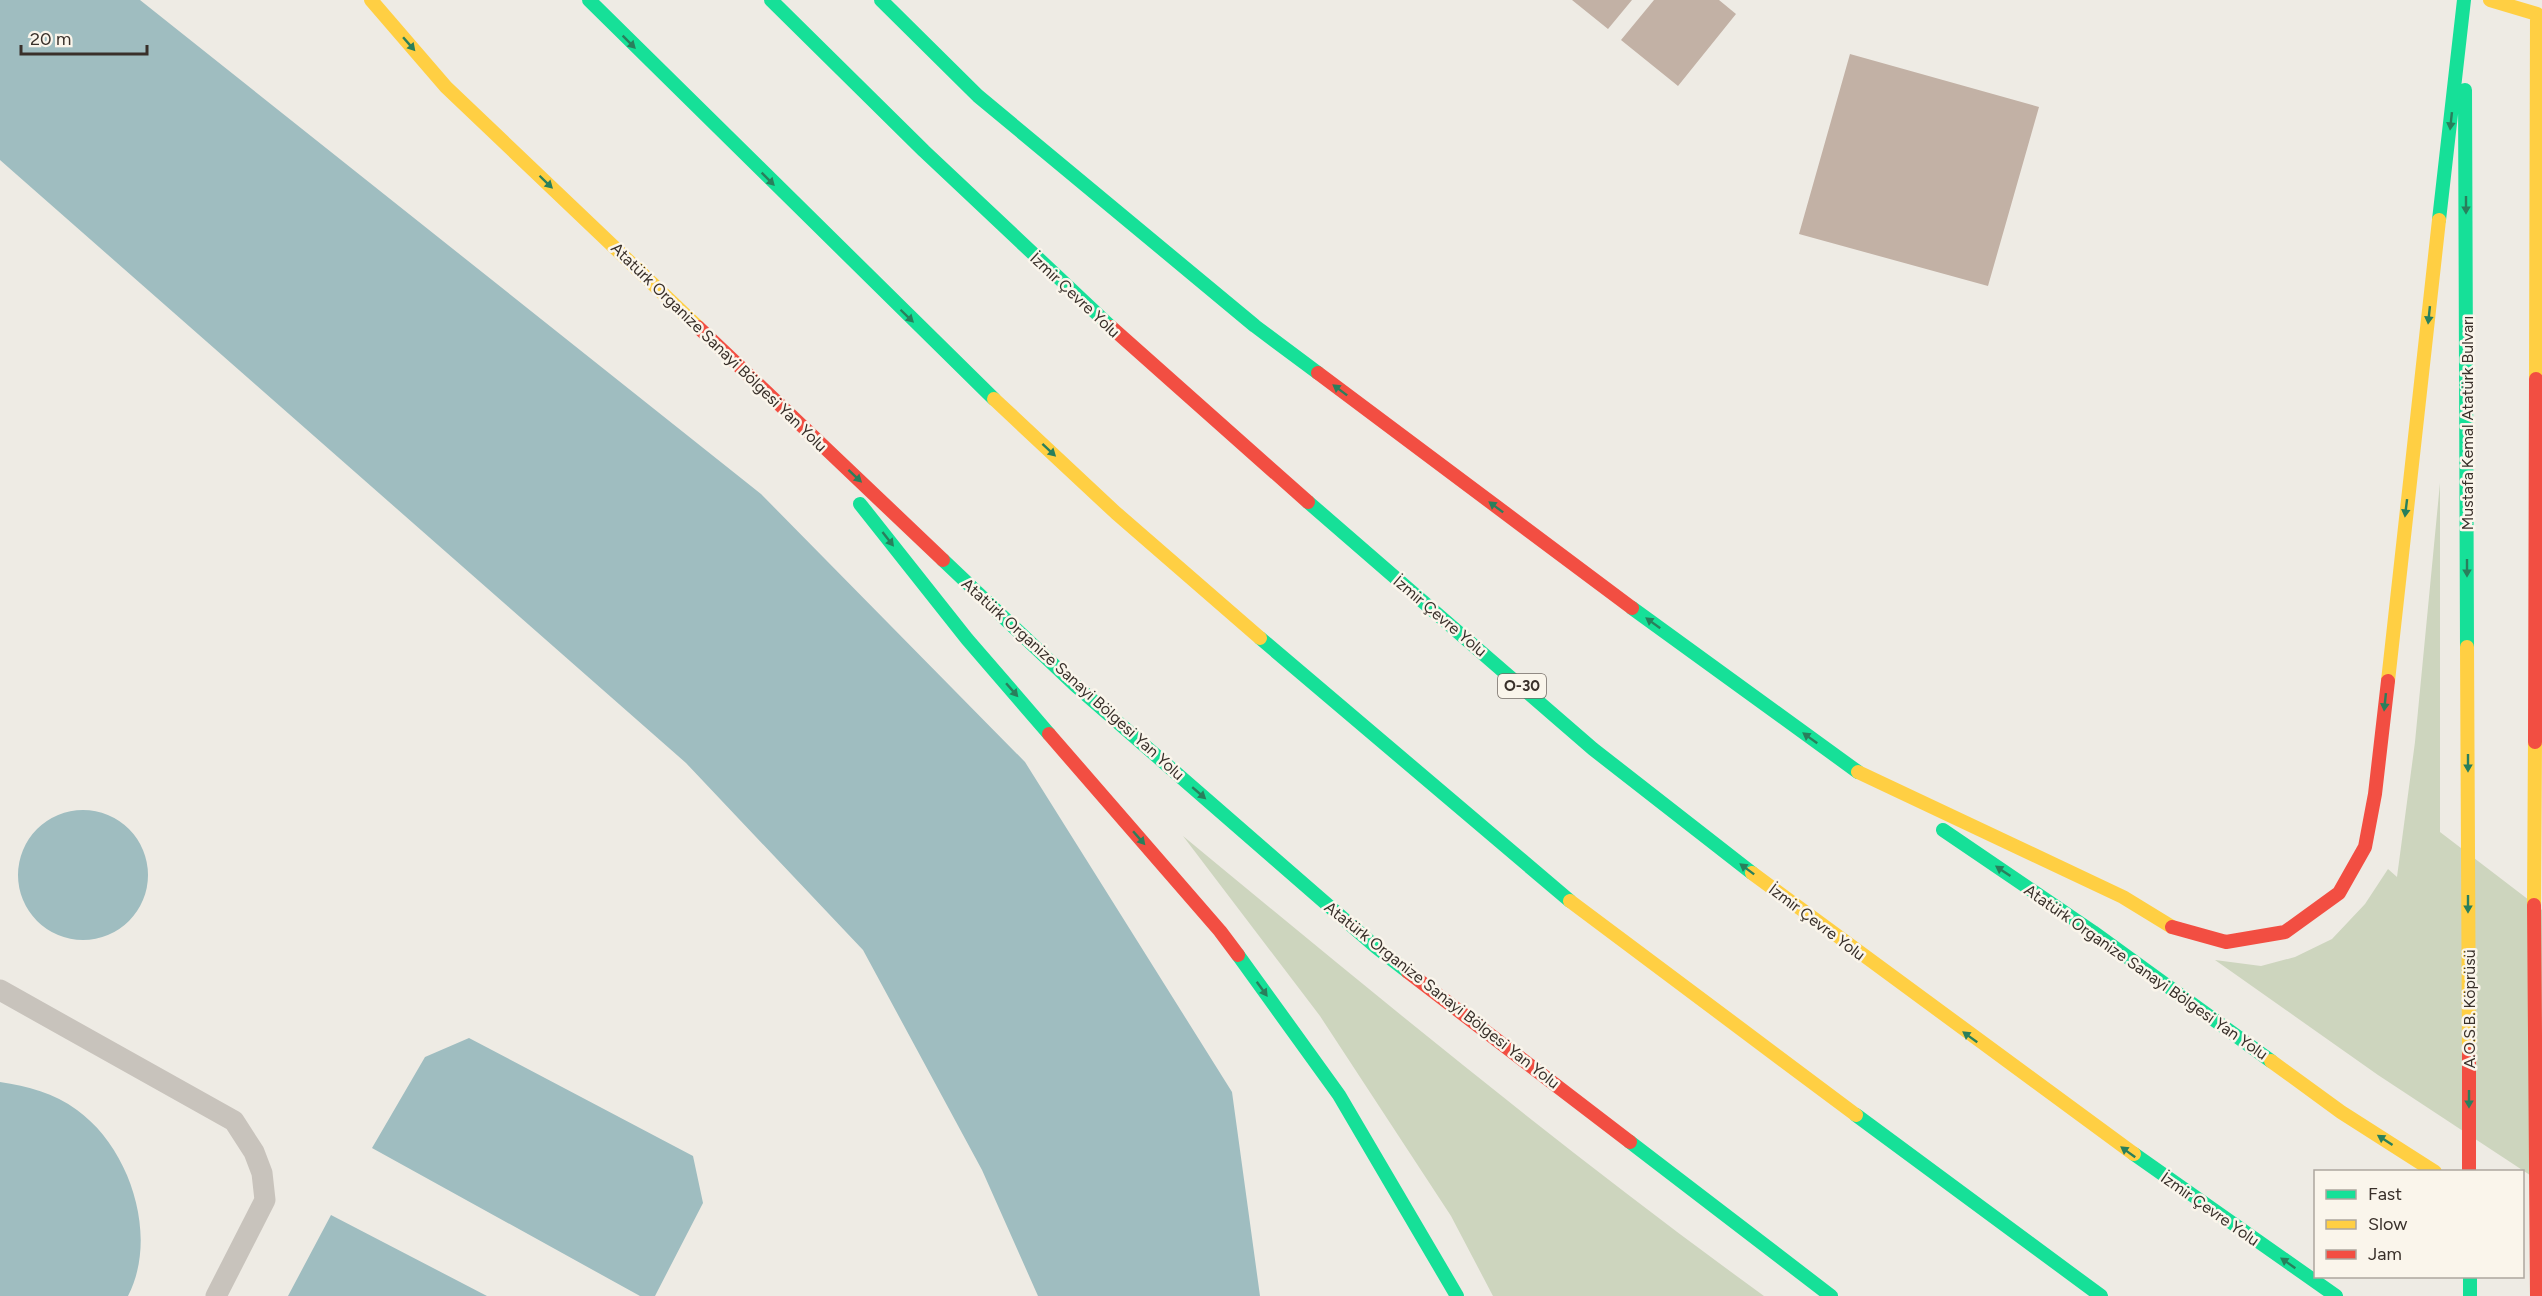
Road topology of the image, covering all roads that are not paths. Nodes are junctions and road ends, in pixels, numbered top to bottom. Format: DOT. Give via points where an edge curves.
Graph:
graph roads {
  1 [pos="371,0"];
  2 [pos="589,0"];
  3 [pos="771,0"];
  4 [pos="881,0"];
  5 [pos="2464,0"];
  6 [pos="2490,0"];
  7 [pos="2537,7"];
  8 [pos="2538,126"];
  9 [pos="2542,155"];
  10 [pos="786,411"];
  11 [pos="1858,772"];
  12 [pos="2468,846"];
  13 [pos="0,990"];
  14 [pos="2431,1170"];
  15 [pos="2469,1170"];
  16 [pos="2524,1229"];
  17 [pos="2542,1240"];
  18 [pos="2469,1278"];
  19 [pos="216,1296"];
  20 [pos="1457,1296"];
  21 [pos="1830,1296"];
  22 [pos="2101,1296"];
  23 [pos="2336,1296"];
  24 [pos="2470,1296"];
  25 [pos="2536,1296"];
  1 -- 10 [label="main road, Atatürk Organize Sanayi Bölgesi Yan Yolu, one-way" via="446,87"];
  2 -- 22 [label="main road, one-way" via="962,369 1116,513 1350,716 1591,919"];
  23 -- 3 [label="main road, İzmir Çevre Yolu / O-30, one-way" via="2125,1150 1654,799 1218,426 1032,255"];
  11 -- 4 [label="main road, one-way" via="1580,570 1256,326 978,96"];
  5 -- 11 [label="main road, one-way" via="2375,794 2365,847 2339,893 2285,932 2226,942 2171,927 2123,897"];
  5 -- 12 [label="main road, Mustafa Kemal Atatürk Bulvarı, one-way"];
  6 -- 7 [label="main road"];
  7 -- 8 [label="main road"];
  8 -- 9 [label="main road"];
  8 -- 25 [label="main road, bridge"];
  10 -- 20 [label="main road, one-way" via="967,639 1220,931 1339,1095"];
  10 -- 21 [label="main road, Atatürk Organize Sanayi Bölgesi Yan Yolu, one-way" via="1075,685 1376,947"];
  14 -- 11 [label="main road, Atatürk Organize Sanayi Bölgesi Yan Yolu, one-way" via="2342,1112 2092,932"];
  12 -- 15 [label="main road, A.O.S.B. Köprüsü, one-way"];
  13 -- 19 [label="lane" via="234,1121 254,1152 262,1173 265,1200"];
  16 -- 17 [label="main road"];
  18 -- 24 [label="main road"];
}
